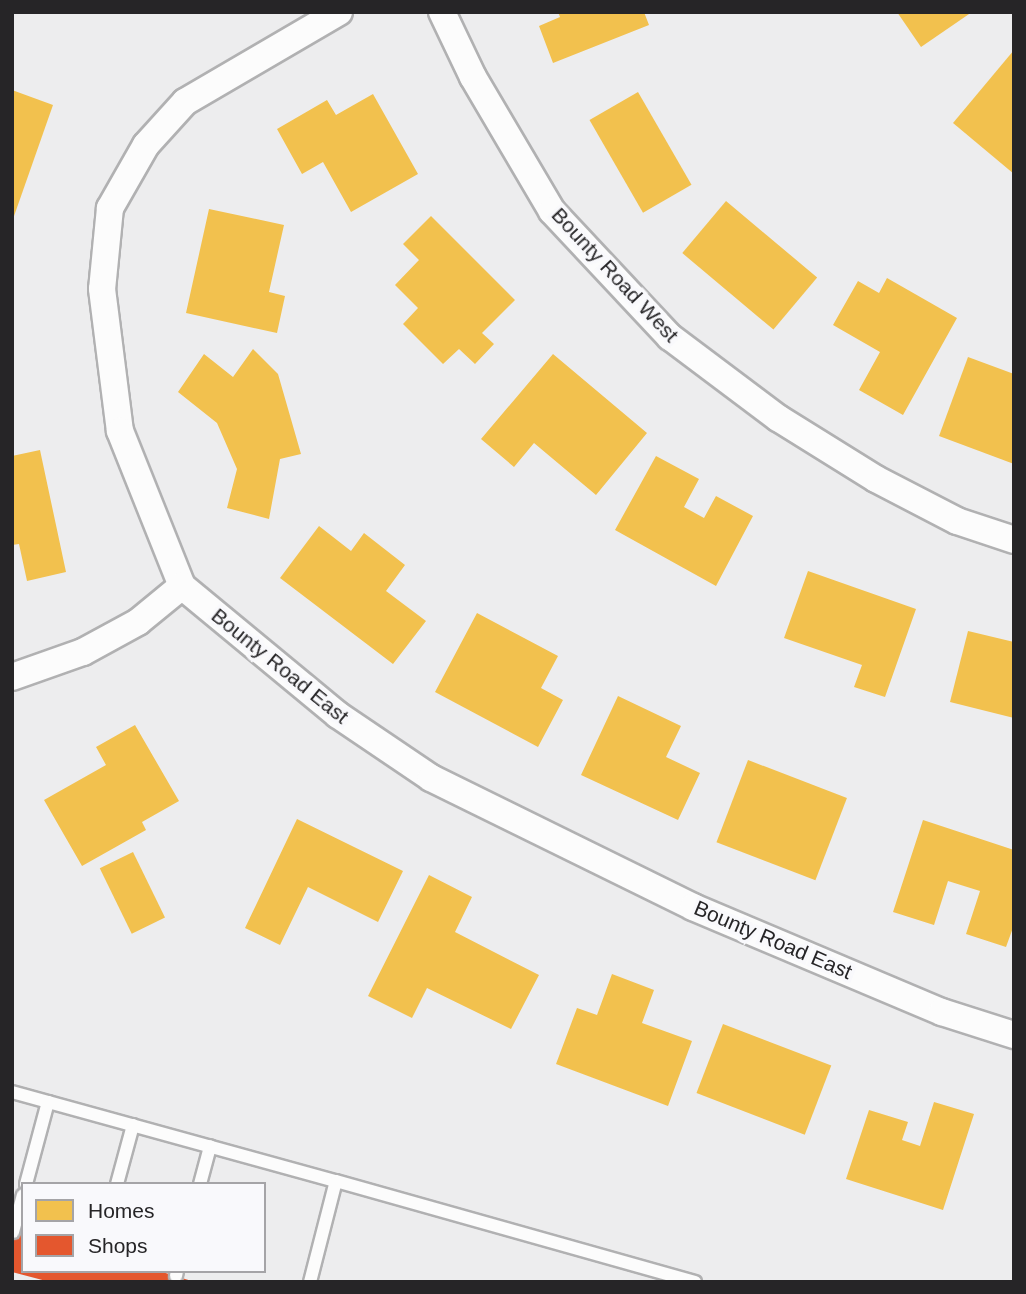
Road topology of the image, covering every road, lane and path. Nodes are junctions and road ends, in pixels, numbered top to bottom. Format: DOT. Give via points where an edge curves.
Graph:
graph roads {
  1 [pos="339,12"];
  2 [pos="442,12"];
  3 [pos="1014,540"];
  4 [pos="182,586"];
  5 [pos="12,677"];
  6 [pos="1014,1035"];
  7 [pos="12,1092"];
  8 [pos="48,1102"];
  9 [pos="133,1125"];
  10 [pos="210,1146"];
  11 [pos="336,1181"];
  12 [pos="27,1182"];
  13 [pos="118,1182"];
  14 [pos="201,1182"];
  15 [pos="21,1202"];
  16 [pos="13,1232"];
  17 [pos="310,1282"];
  18 [pos="695,1282"];
  1 -- 4 [label="street, Bounty Road East" via="185,102 146,145 110,208 102,289 120,431"];
  2 -- 3 [label="street, Bounty Road West" via="473,77 552,211 670,337 778,418 876,480 957,521"];
  4 -- 5 [label="street" via="138,622 83,652"];
  4 -- 6 [label="street, Bounty Road East" via="338,715 431,778 693,907 942,1012"];
  7 -- 8 [label="lane"];
  8 -- 9 [label="lane"];
  8 -- 12 [label="lane"];
  9 -- 10 [label="lane"];
  9 -- 13 [label="lane"];
  10 -- 11 [label="lane"];
  10 -- 14 [label="lane"];
  11 -- 17 [label="lane"];
  11 -- 18 [label="lane"];
  15 -- 16 [label="lane"];
}
